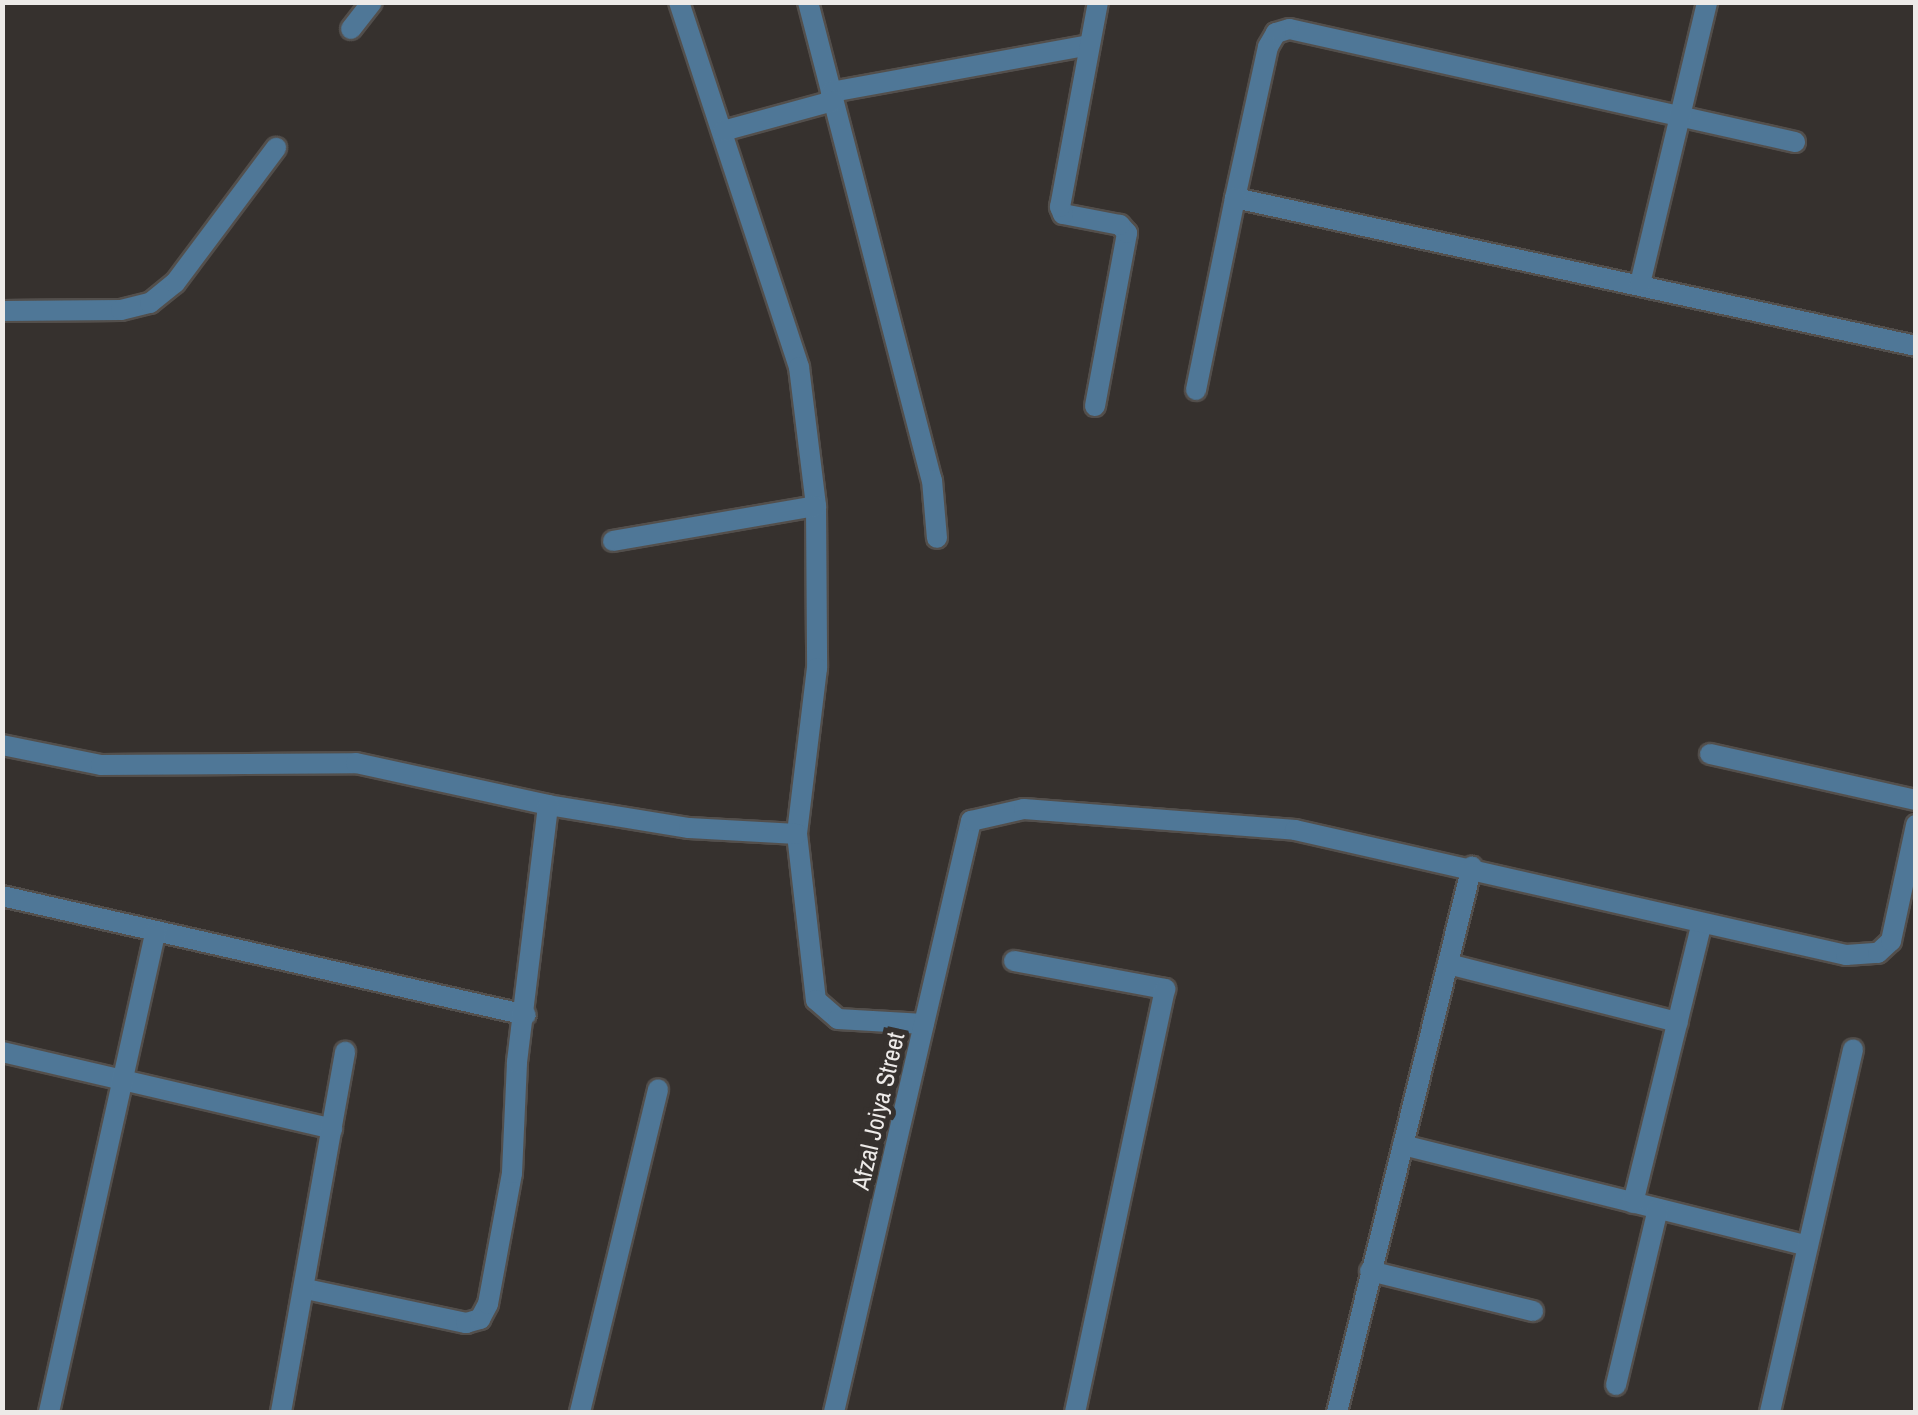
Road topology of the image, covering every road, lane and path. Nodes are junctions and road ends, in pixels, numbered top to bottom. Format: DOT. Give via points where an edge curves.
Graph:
graph roads {
  1 [pos="372,2"];
  2 [pos="679,2"];
  3 [pos="808,2"];
  4 [pos="1098,2"];
  5 [pos="1706,2"];
  6 [pos="351,30"];
  7 [pos="1089,45"];
  8 [pos="832,96"];
  9 [pos="1679,117"];
  10 [pos="723,131"];
  11 [pos="1795,142"];
  12 [pos="276,148"];
  13 [pos="1235,198"];
  14 [pos="1640,284"];
  15 [pos="2,310"];
  16 [pos="1916,346"];
  17 [pos="1196,390"];
  18 [pos="1095,406"];
  19 [pos="816,506"];
  20 [pos="937,538"];
  21 [pos="613,541"];
  22 [pos="2,745"];
  23 [pos="1710,754"];
  24 [pos="1916,800"];
  25 [pos="548,805"];
  26 [pos="1916,825"];
  27 [pos="797,834"];
  28 [pos="1472,866"];
  29 [pos="2,896"];
  30 [pos="1702,923"];
  31 [pos="155,932"];
  32 [pos="1014,961"];
  33 [pos="1448,964"];
  34 [pos="526,1016"];
  35 [pos="1678,1022"];
  36 [pos="924,1024"];
  37 [pos="1853,1050"];
  38 [pos="2,1052"];
  39 [pos="345,1052"];
  40 [pos="122,1079"];
  41 [pos="658,1088"];
  42 [pos="332,1129"];
  43 [pos="1403,1145"];
  44 [pos="1634,1203"];
  45 [pos="1658,1209"];
  46 [pos="1808,1246"];
  47 [pos="1370,1271"];
  48 [pos="306,1289"];
  49 [pos="1533,1311"];
  50 [pos="1616,1385"];
  51 [pos="50,1412"];
  52 [pos="281,1412"];
  53 [pos="580,1412"];
  54 [pos="834,1412"];
  55 [pos="1075,1412"];
  56 [pos="1337,1412"];
  57 [pos="1770,1412"];
  1 -- 6 [label="street"];
  2 -- 10 [label="street"];
  3 -- 8 [label="street"];
  4 -- 7 [label="street"];
  5 -- 9 [label="street"];
  7 -- 8 [label="street"];
  7 -- 18 [label="street" via="1060,211 1126,232"];
  8 -- 10 [label="street"];
  8 -- 20 [label="street" via="932,480"];
  9 -- 11 [label="street"];
  9 -- 13 [label="street" via="1289,29 1268,47"];
  9 -- 14 [label="street"];
  10 -- 19 [label="street" via="799,366"];
  12 -- 15 [label="street" via="175,283 150,303 121,310"];
  13 -- 14 [label="street"];
  13 -- 17 [label="street"];
  14 -- 16 [label="street"];
  19 -- 21 [label="street"];
  19 -- 27 [label="street" via="817,668"];
  22 -- 25 [label="street" via="101,766 356,763"];
  23 -- 24 [label="street"];
  25 -- 27 [label="street" via="689,828"];
  25 -- 34 [label="street"];
  26 -- 30 [label="street" via="1891,942 1878,953 1846,955"];
  27 -- 36 [label="street" via="816,1000 838,1019"];
  28 -- 30 [label="street"];
  28 -- 33 [label="street"];
  28 -- 36 [label="street, Afzal Joiya Street" via="1295,830 1131,813 1024,809 971,820"];
  29 -- 31 [label="street"];
  30 -- 35 [label="street"];
  31 -- 34 [label="street"];
  31 -- 40 [label="street"];
  32 -- 55 [label="street" via="1165,989"];
  33 -- 35 [label="street"];
  33 -- 43 [label="street"];
  34 -- 48 [label="street" via="512,1173 480,1319 466,1323"];
  35 -- 44 [label="street"];
  36 -- 54 [label="street, Afzal Joiya Street"];
  37 -- 46 [label="street"];
  38 -- 40 [label="street"];
  39 -- 42 [label="street"];
  40 -- 42 [label="street"];
  40 -- 51 [label="street"];
  41 -- 53 [label="street"];
  42 -- 48 [label="street"];
  43 -- 44 [label="street"];
  43 -- 47 [label="street"];
  44 -- 45 [label="street"];
  45 -- 46 [label="street"];
  45 -- 50 [label="street"];
  46 -- 57 [label="street"];
  47 -- 49 [label="street"];
  47 -- 56 [label="street"];
  48 -- 52 [label="street"];
}
